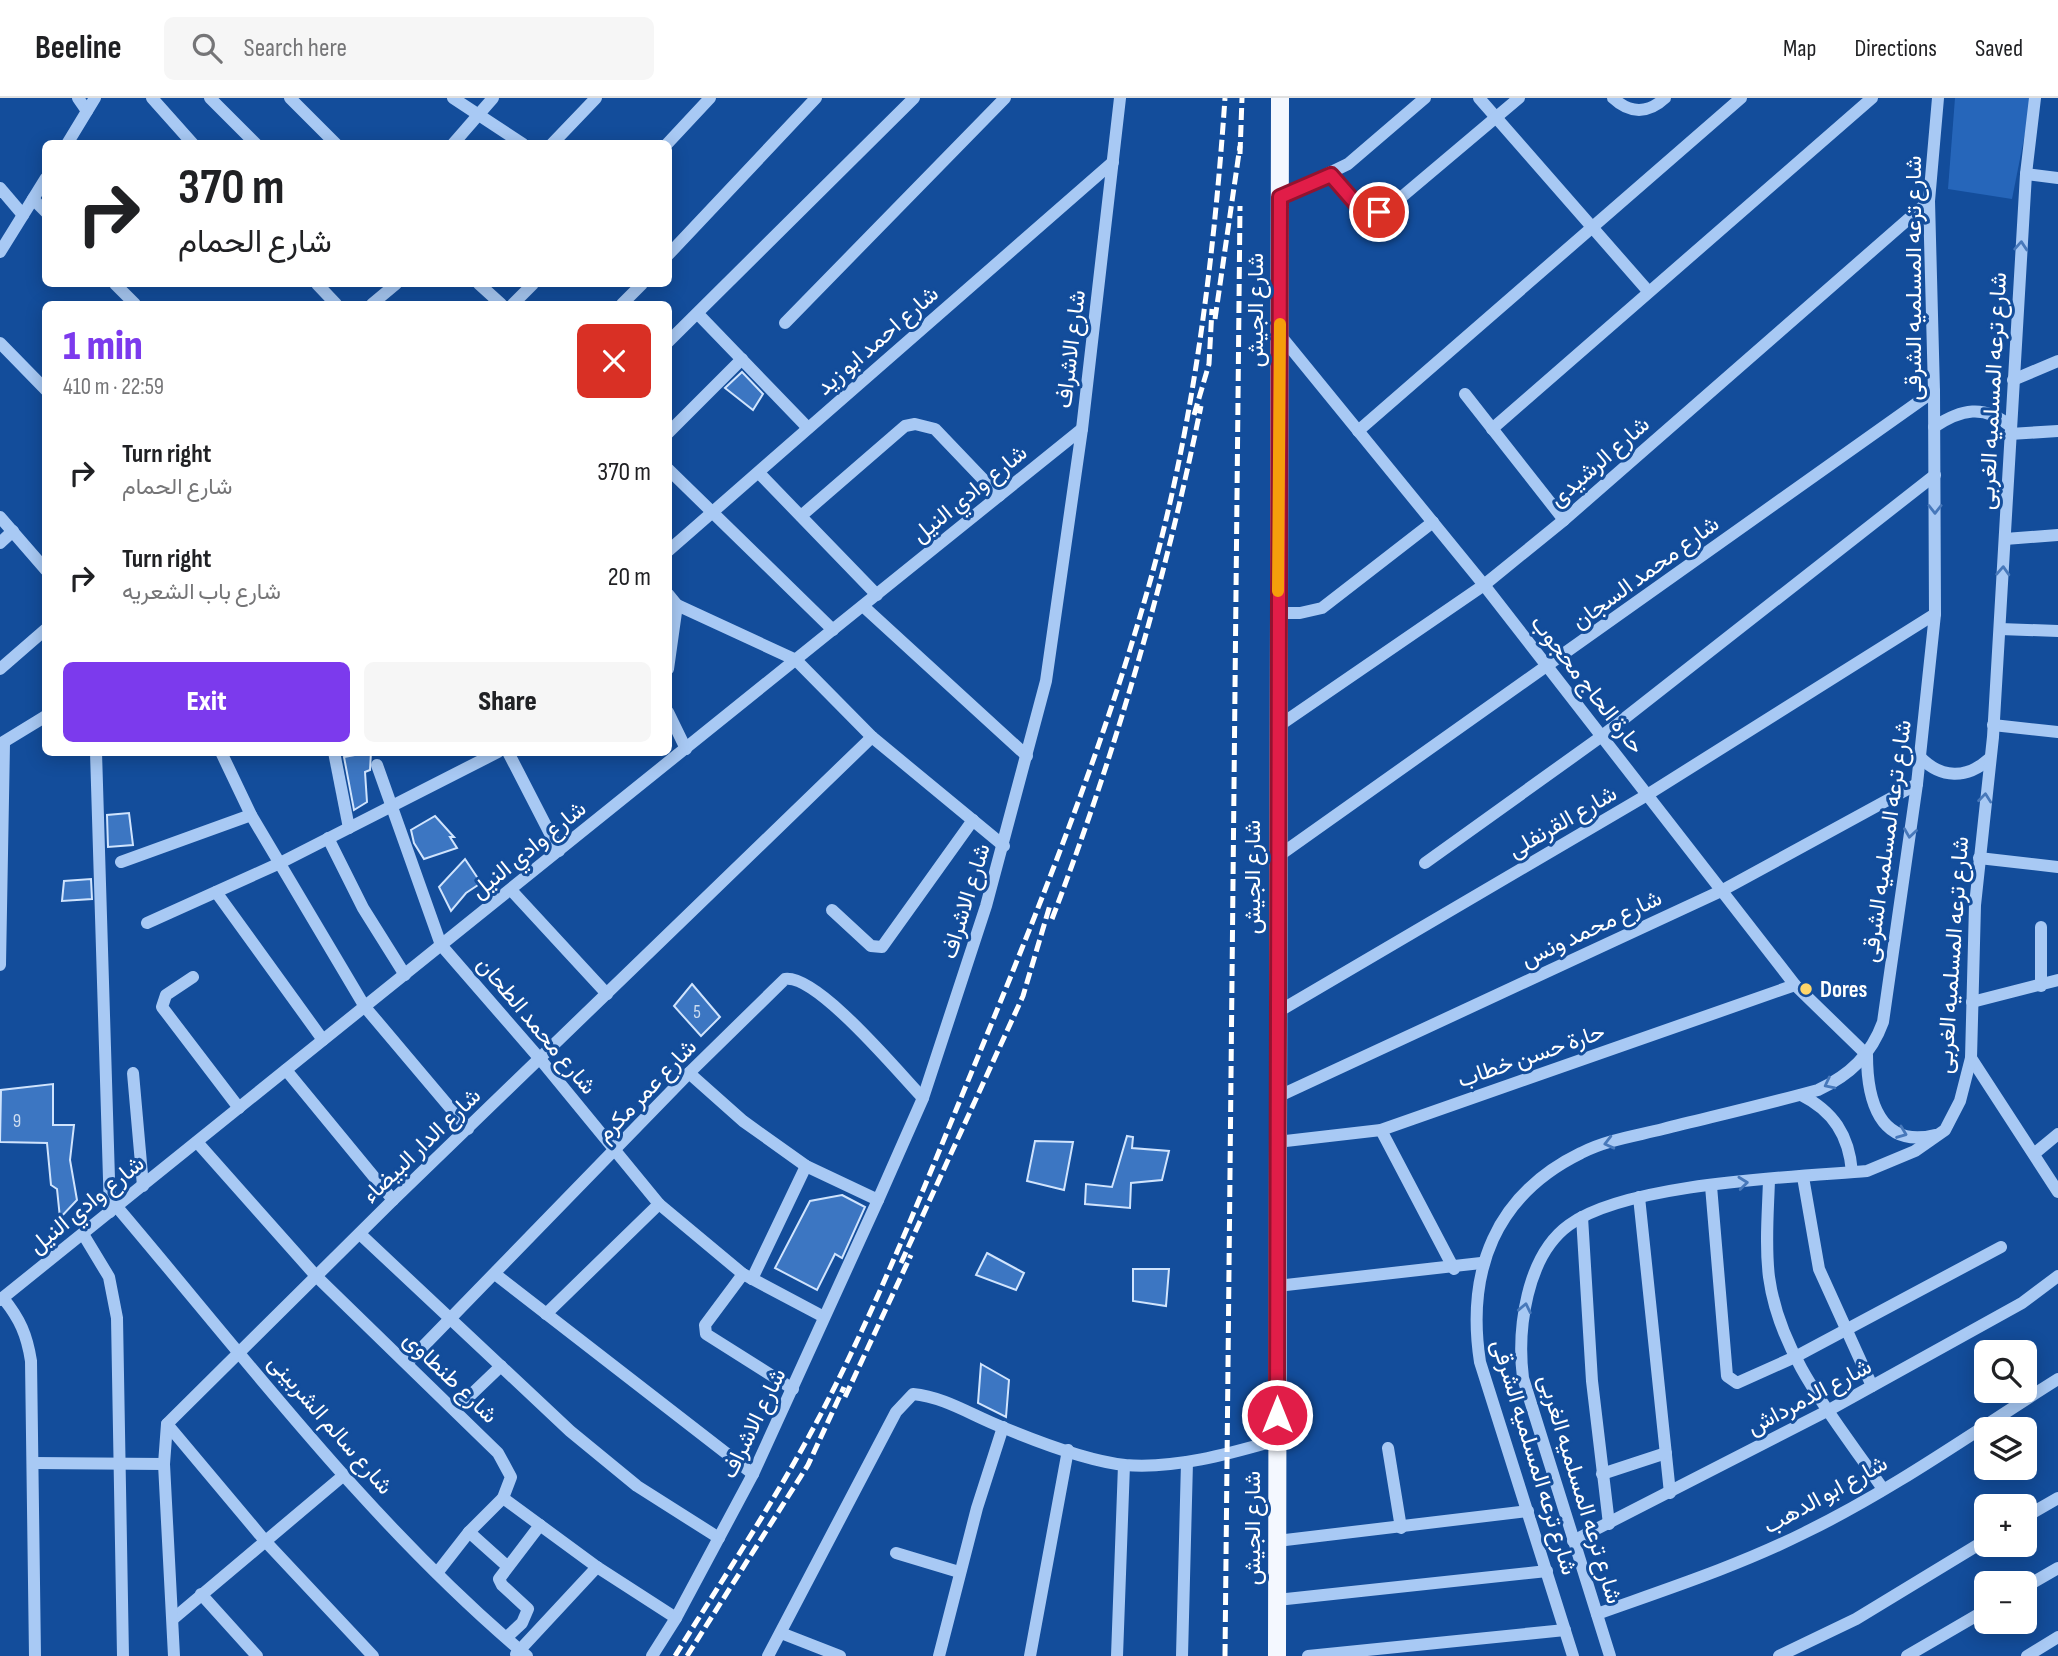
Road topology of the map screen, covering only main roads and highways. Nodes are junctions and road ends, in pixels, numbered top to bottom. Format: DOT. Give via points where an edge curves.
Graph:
graph roads {
  1 [pos="1280,98"];
  2 [pos="1277,1656"];
  1 -- 2 [label="main road, شارع الجيش"];
}
